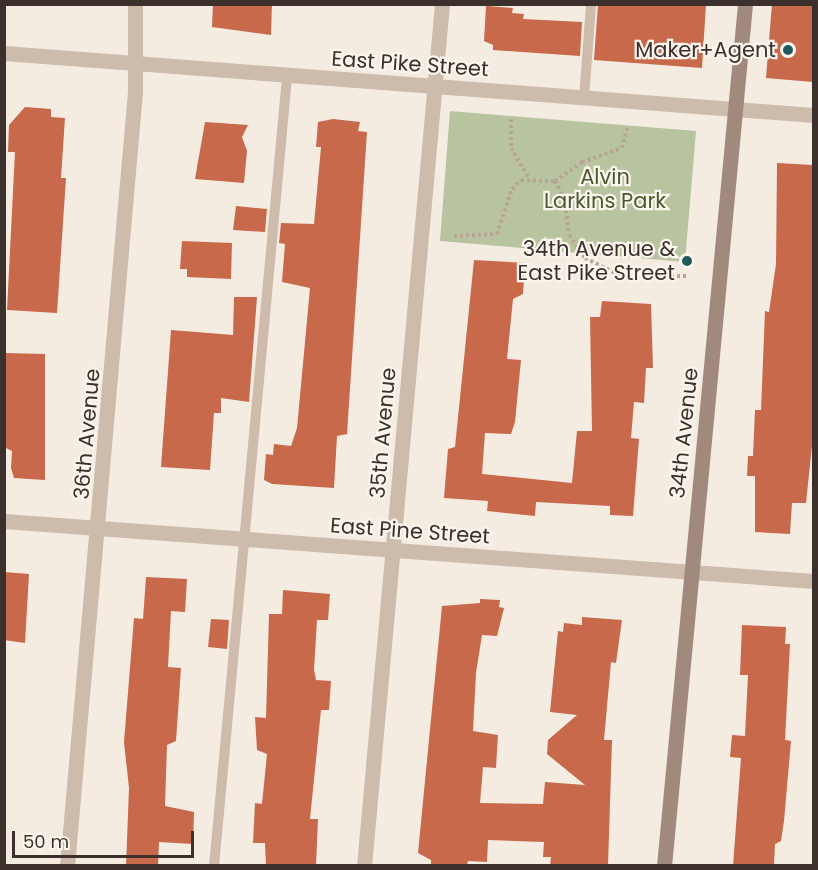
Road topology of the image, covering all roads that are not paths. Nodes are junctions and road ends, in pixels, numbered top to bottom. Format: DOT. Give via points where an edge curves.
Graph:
graph roads {
  1 [pos="135,4"];
  2 [pos="441,4"];
  3 [pos="591,4"];
  4 [pos="745,4"];
  5 [pos="4,53"];
  6 [pos="134,64"];
  7 [pos="286,77"];
  8 [pos="435,87"];
  9 [pos="584,98"];
  10 [pos="737,109"];
  11 [pos="813,115"];
  12 [pos="4,521"];
  13 [pos="100,528"];
  14 [pos="244,540"];
  15 [pos="394,552"];
  16 [pos="690,572"];
  17 [pos="813,581"];
  18 [pos="67,866"];
  19 [pos="214,866"];
  20 [pos="364,866"];
  21 [pos="664,866"];
  1 -- 6 [label="street, 36th Avenue"];
  2 -- 8 [label="street, 35th Avenue"];
  3 -- 9 [label="lane"];
  4 -- 10 [label="street, 34th Avenue"];
  5 -- 6 [label="street, East Pike Street"];
  6 -- 7 [label="street, East Pike Street"];
  6 -- 13 [label="street, 36th Avenue"];
  7 -- 8 [label="street, East Pike Street"];
  7 -- 14 [label="lane"];
  8 -- 9 [label="street, East Pike Street"];
  8 -- 15 [label="street, 35th Avenue"];
  9 -- 10 [label="street, East Pike Street"];
  10 -- 11 [label="street, East Pike Street"];
  10 -- 16 [label="street, 34th Avenue"];
  12 -- 13 [label="street, East Pine Street"];
  13 -- 14 [label="street, East Pine Street"];
  13 -- 18 [label="street, 36th Avenue"];
  14 -- 15 [label="street, East Pine Street"];
  14 -- 19 [label="lane"];
  15 -- 16 [label="street, East Pine Street"];
  15 -- 20 [label="street, 35th Avenue"];
  16 -- 17 [label="street, East Pine Street"];
  16 -- 21 [label="street, 34th Avenue"];
}
